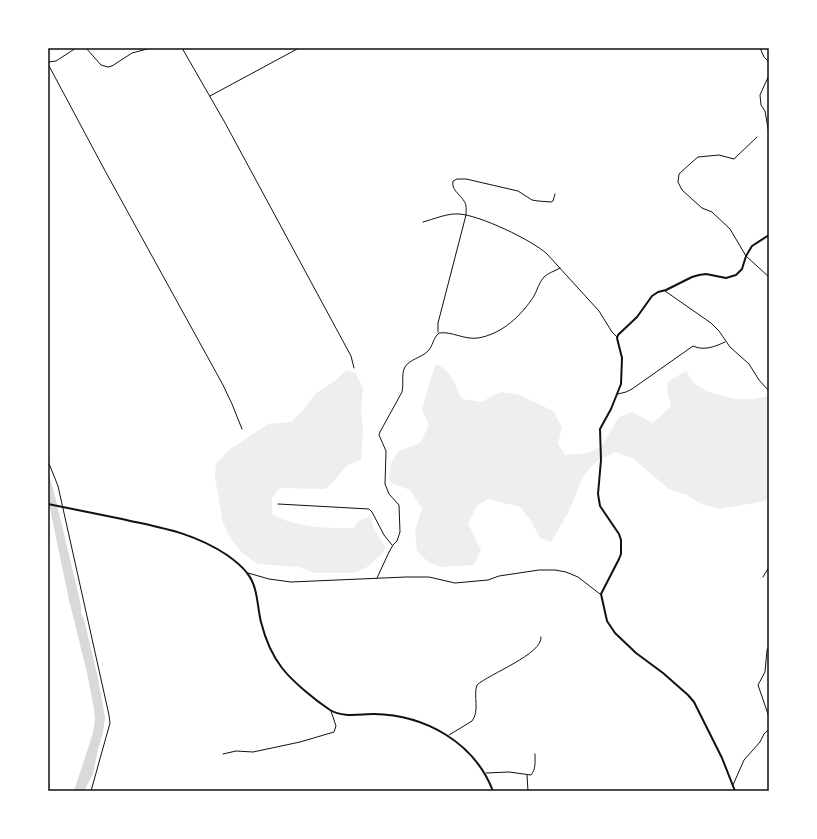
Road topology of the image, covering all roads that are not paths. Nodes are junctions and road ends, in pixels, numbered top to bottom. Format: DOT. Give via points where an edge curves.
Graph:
graph roads {
  1 [pos="76,48"];
  2 [pos="86,48"];
  3 [pos="151,48"];
  4 [pos="182,48"];
  5 [pos="299,48"];
  6 [pos="760,48"];
  7 [pos="48,62"];
  8 [pos="769,62"];
  9 [pos="48,64"];
  10 [pos="769,74"];
  11 [pos="209,97"];
  12 [pos="769,134"];
  13 [pos="757,137"];
  14 [pos="555,194"];
  15 [pos="466,215"];
  16 [pos="423,222"];
  17 [pos="769,234"];
  18 [pos="746,256"];
  19 [pos="560,268"];
  20 [pos="769,277"];
  21 [pos="664,290"];
  22 [pos="439,333"];
  23 [pos="617,338"];
  24 [pos="726,341"];
  25 [pos="354,368"];
  26 [pos="769,391"];
  27 [pos="618,394"];
  28 [pos="242,429"];
  29 [pos="48,461"];
  30 [pos="48,504"];
  31 [pos="278,504"];
  32 [pos="61,507"];
  33 [pos="393,545"];
  34 [pos="769,567"];
  35 [pos="247,572"];
  36 [pos="763,577"];
  37 [pos="377,578"];
  38 [pos="601,594"];
  39 [pos="541,637"];
  40 [pos="769,646"];
  41 [pos="331,711"];
  42 [pos="769,716"];
  43 [pos="769,729"];
  44 [pos="449,736"];
  45 [pos="223,754"];
  46 [pos="535,754"];
  47 [pos="485,773"];
  48 [pos="527,775"];
  49 [pos="733,785"];
  50 [pos="91,791"];
  51 [pos="493,791"];
  52 [pos="528,791"];
  53 [pos="735,791"];
  1 -- 7 [label="lane"];
  2 -- 3 [label="lane" via="102,66 108,67 132,54"];
  4 -- 11 [label="lane"];
  5 -- 11 [label="lane"];
  6 -- 8 [label="lane"];
  9 -- 28 [label="lane" via="223,385"];
  10 -- 12 [label="lane" via="760,99"];
  11 -- 25 [label="lane" via="351,356"];
  13 -- 18 [label="lane" via="734,159 716,155 694,159 678,178 680,186 689,197 702,208 712,212 730,229"];
  14 -- 15 [label="lane" via="551,202 538,201 518,191 466,179 455,179 452,185 465,202"];
  15 -- 16 [label="lane" via="453,214"];
  15 -- 19 [label="lane" via="503,228 538,246"];
  15 -- 22 [label="lane" via="438,323"];
  17 -- 18 [label="street" via="752,246"];
  18 -- 20 [label="lane"];
  18 -- 21 [label="street" via="742,269 731,277 699,275"];
  19 -- 22 [label="lane" via="543,278 528,304 498,332 468,338"];
  19 -- 23 [label="lane" via="599,312"];
  21 -- 23 [label="street" via="652,296 637,318 620,332"];
  21 -- 24 [label="lane" via="711,322"];
  22 -- 33 [label="lane" via="429,350 405,367 402,392 380,432 386,451 385,484 389,494 399,505 400,532 398,541"];
  23 -- 27 [label="street" via="622,358"];
  24 -- 26 [label="lane" via="749,364"];
  24 -- 27 [label="lane" via="702,349 690,347 632,389"];
  27 -- 38 [label="street" via="600,429 598,494 600,506 619,534 621,554"];
  29 -- 32 [label="lane" via="55,477"];
  30 -- 32 [label="street"];
  31 -- 33 [label="lane" via="369,509"];
  32 -- 35 [label="street" via="192,536 214,547"];
  32 -- 50 [label="lane" via="110,715"];
  33 -- 37 [label="lane"];
  34 -- 36 [label="lane"];
  35 -- 37 [label="lane" via="291,582"];
  35 -- 41 [label="street" via="255,590 265,634 278,662 294,680"];
  37 -- 38 [label="lane" via="429,577 455,583 488,580 498,576 539,570 555,570 578,577"];
  38 -- 49 [label="street" via="604,615 615,633 694,702"];
  39 -- 44 [label="lane" via="540,644 524,658 477,685 474,718"];
  40 -- 42 [label="lane" via="765,672 758,685"];
  41 -- 44 [label="street" via="348,715 404,717 427,724"];
  41 -- 45 [label="lane" via="336,726 334,732 253,752 236,751"];
  43 -- 49 [label="lane" via="744,760"];
  44 -- 47 [label="street"];
  46 -- 48 [label="lane" via="534,772"];
  47 -- 48 [label="lane"];
  47 -- 51 [label="street"];
  48 -- 52 [label="lane"];
  49 -- 53 [label="street"];
}
